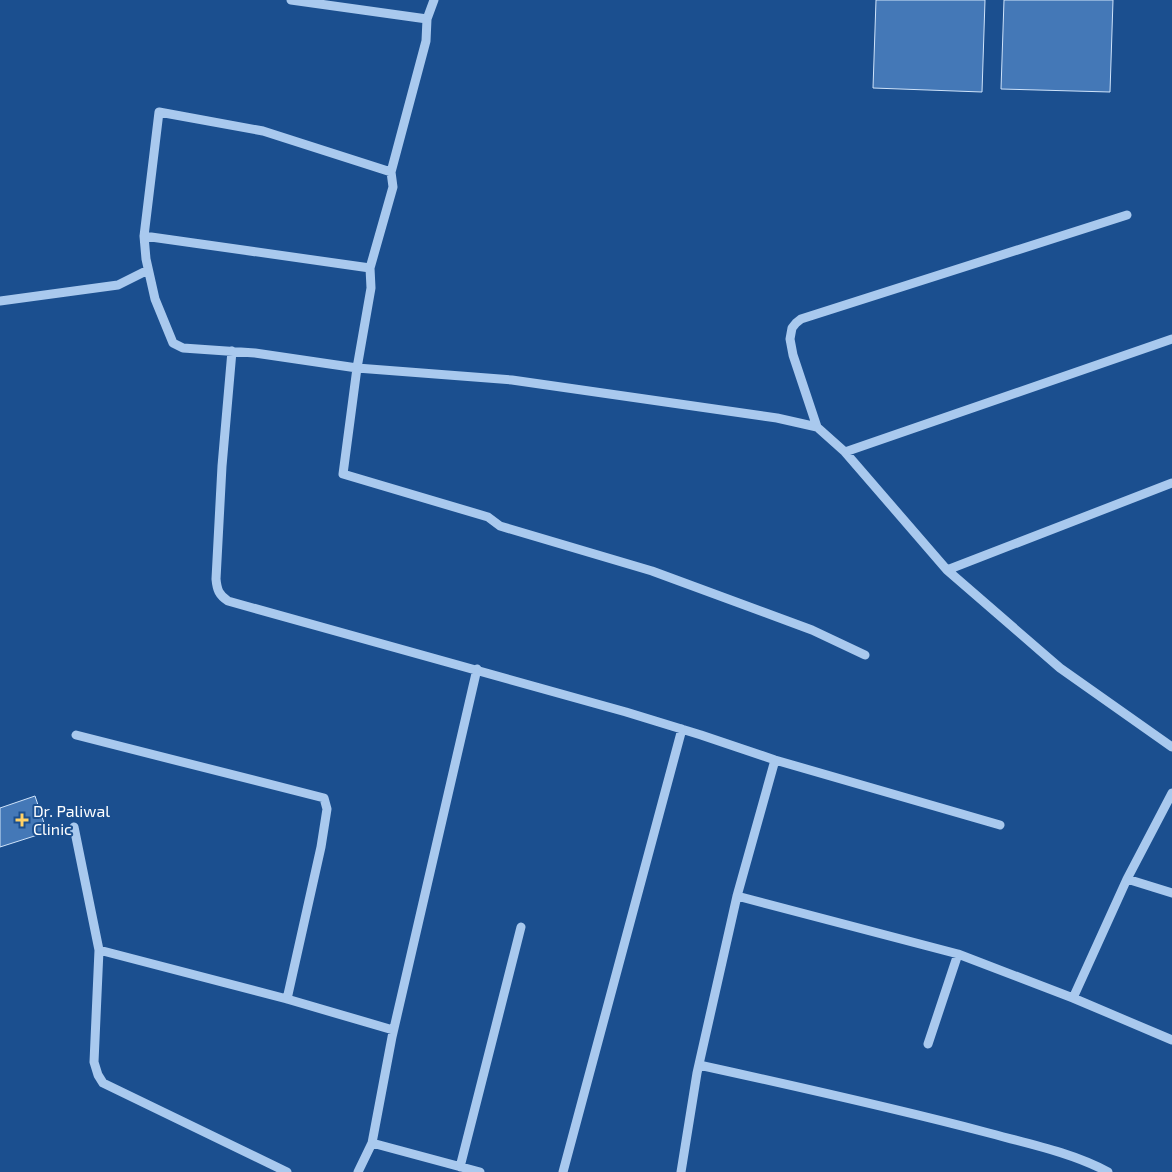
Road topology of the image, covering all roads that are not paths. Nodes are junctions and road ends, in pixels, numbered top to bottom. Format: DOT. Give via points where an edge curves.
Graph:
graph roads {
  1 [pos="291,0"];
  2 [pos="434,0"];
  3 [pos="427,19"];
  4 [pos="391,172"];
  5 [pos="1128,215"];
  6 [pos="144,236"];
  7 [pos="370,268"];
  8 [pos="148,270"];
  9 [pos="0,301"];
  10 [pos="1172,339"];
  11 [pos="232,351"];
  12 [pos="356,368"];
  13 [pos="817,427"];
  14 [pos="845,452"];
  15 [pos="1172,483"];
  16 [pos="947,570"];
  17 [pos="865,655"];
  18 [pos="477,669"];
  19 [pos="682,729"];
  20 [pos="76,735"];
  21 [pos="1172,747"];
  22 [pos="775,760"];
  23 [pos="1172,793"];
  24 [pos="1000,825"];
  25 [pos="74,827"];
  26 [pos="1127,879"];
  27 [pos="1172,892"];
  28 [pos="737,896"];
  29 [pos="521,927"];
  30 [pos="99,950"];
  31 [pos="958,954"];
  32 [pos="1073,998"];
  33 [pos="287,999"];
  34 [pos="393,1030"];
  35 [pos="1172,1040"];
  36 [pos="928,1044"];
  37 [pos="699,1065"];
  38 [pos="372,1143"];
  39 [pos="460,1167"];
  40 [pos="287,1172"];
  41 [pos="358,1172"];
  42 [pos="480,1172"];
  43 [pos="563,1172"];
  44 [pos="681,1172"];
  45 [pos="1108,1172"];
  1 -- 3 [label="street"];
  2 -- 3 [label="street"];
  3 -- 4 [label="street" via="426,41"];
  4 -- 6 [label="street" via="263,131 159,112"];
  4 -- 7 [label="street" via="393,187"];
  5 -- 13 [label="street" via="801,319 792,328 790,339"];
  6 -- 7 [label="street"];
  6 -- 8 [label="street"];
  7 -- 12 [label="street" via="372,288"];
  8 -- 9 [label="street" via="118,285"];
  8 -- 11 [label="street" via="173,343 183,348"];
  10 -- 14 [label="street"];
  11 -- 12 [label="street"];
  11 -- 18 [label="street" via="216,579 220,596 237,604"];
  12 -- 13 [label="street" via="512,380 777,418"];
  12 -- 17 [label="street" via="343,474 488,518 500,526 652,571 812,630"];
  13 -- 14 [label="street"];
  14 -- 16 [label="street"];
  15 -- 16 [label="street"];
  16 -- 21 [label="street" via="1060,668"];
  18 -- 19 [label="street"];
  18 -- 34 [label="street"];
  19 -- 22 [label="street"];
  19 -- 43 [label="street"];
  20 -- 33 [label="street" via="324,798 327,809 321,847"];
  22 -- 24 [label="street"];
  22 -- 28 [label="street"];
  23 -- 26 [label="street"];
  25 -- 30 [label="street"];
  26 -- 27 [label="street"];
  26 -- 32 [label="street"];
  28 -- 31 [label="street"];
  28 -- 37 [label="street"];
  29 -- 39 [label="street"];
  30 -- 33 [label="street"];
  30 -- 40 [label="street" via="94,1062 104,1083"];
  31 -- 32 [label="street"];
  31 -- 36 [label="street"];
  32 -- 35 [label="street"];
  33 -- 34 [label="street"];
  34 -- 38 [label="street"];
  37 -- 44 [label="street"];
  37 -- 45 [label="street" via="914,1113 1037,1146"];
  38 -- 39 [label="street"];
  38 -- 41 [label="street"];
  39 -- 42 [label="street"];
}
